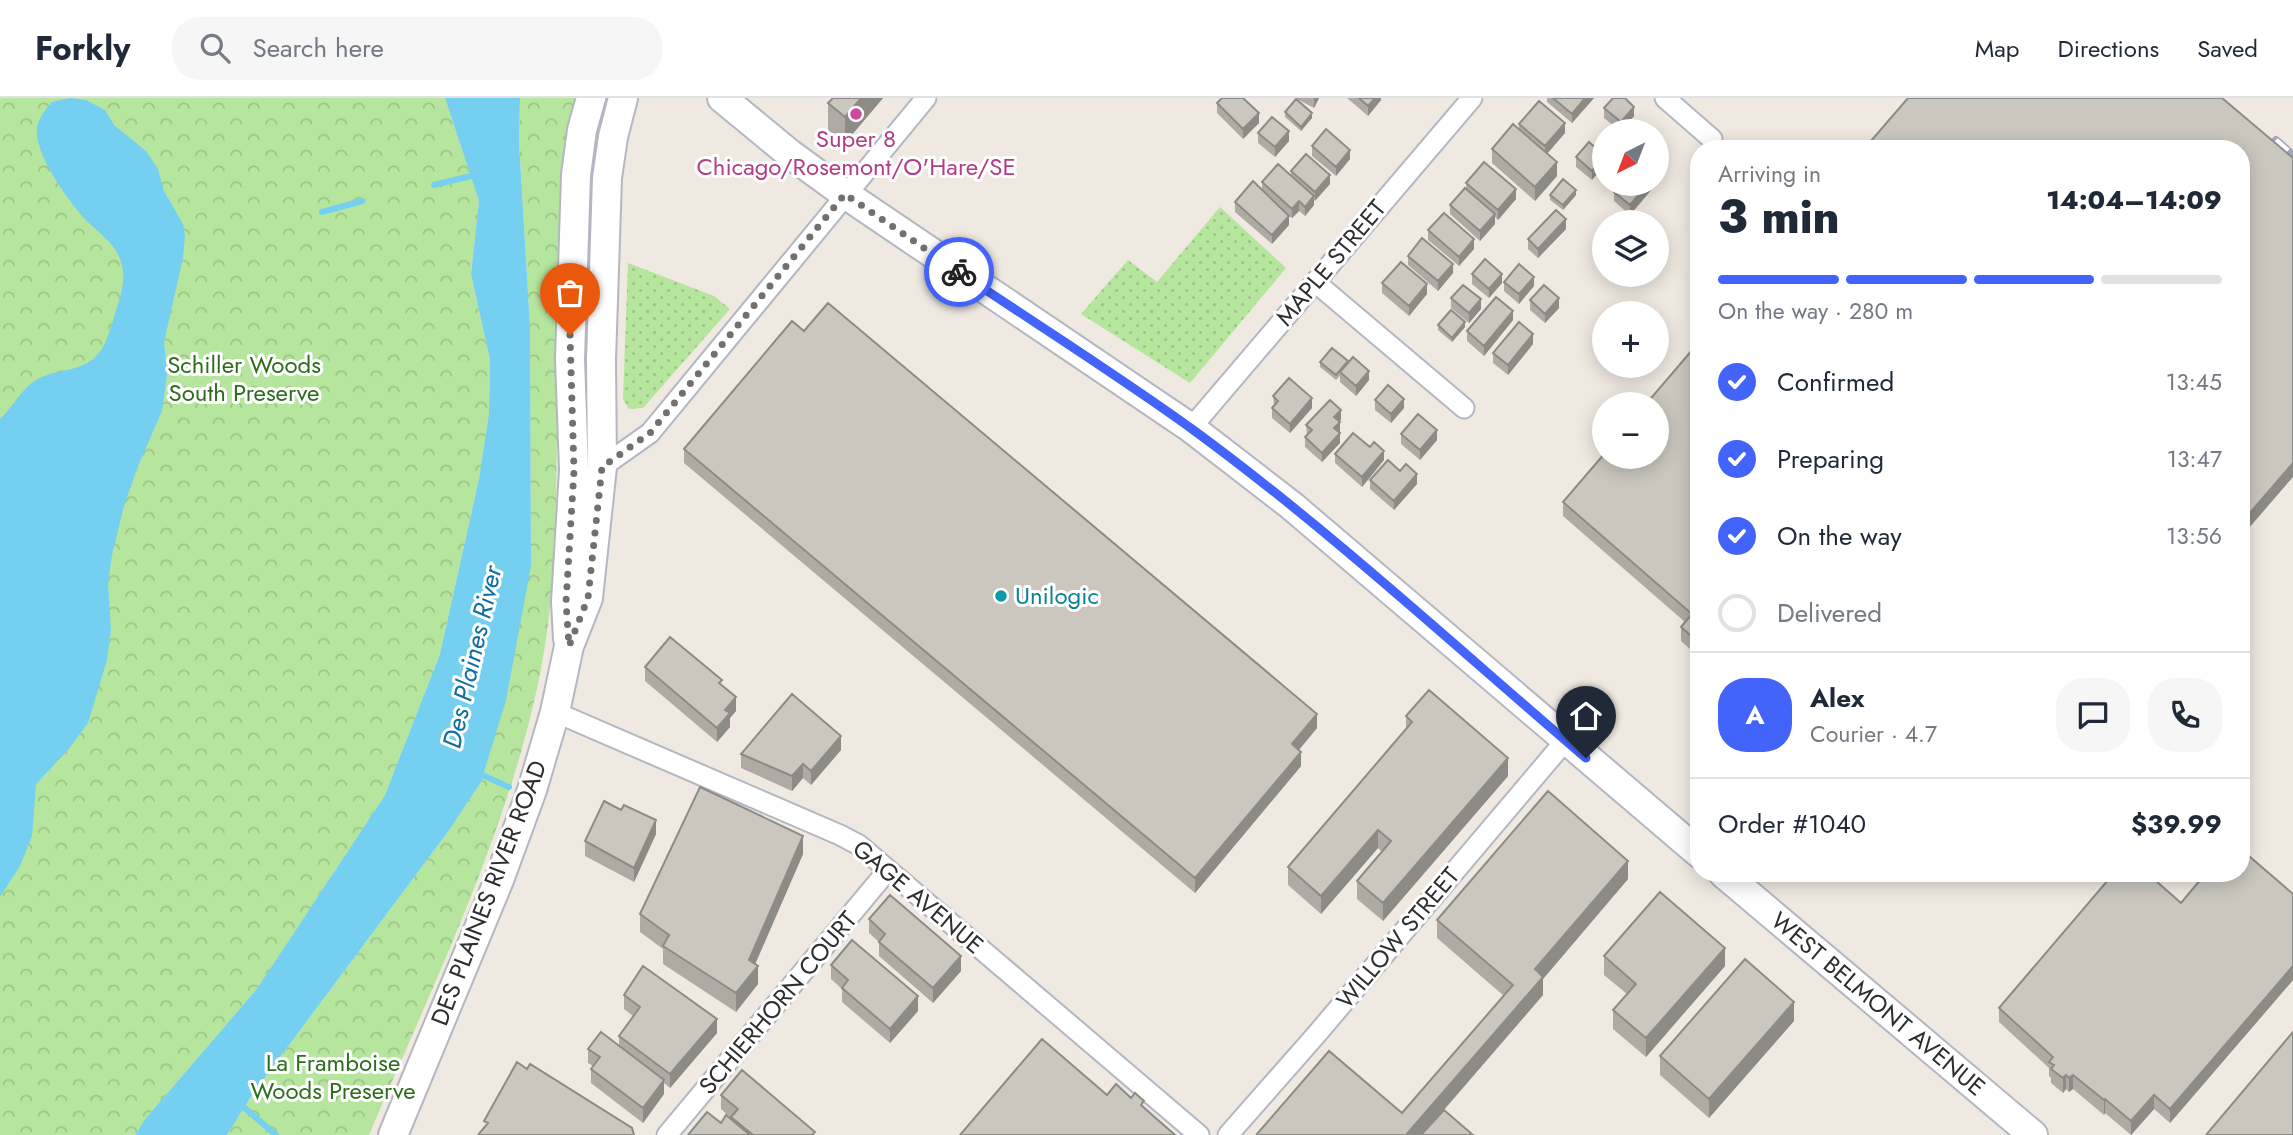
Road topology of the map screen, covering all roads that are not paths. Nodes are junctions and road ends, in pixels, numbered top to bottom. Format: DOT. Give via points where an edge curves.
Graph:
graph roads {
  1 [pos="591,98"];
  2 [pos="623,98"];
  3 [pos="722,98"];
  4 [pos="926,98"];
  5 [pos="1472,98"];
  6 [pos="1665,98"];
  7 [pos="1712,139"];
  8 [pos="845,194"];
  9 [pos="1315,282"];
  10 [pos="1464,408"];
  11 [pos="1191,428"];
  12 [pos="602,467"];
  13 [pos="569,646"];
  14 [pos="555,712"];
  15 [pos="1566,740"];
  16 [pos="1690,845"];
  17 [pos="888,870"];
  18 [pos="1734,882"];
  19 [pos="393,1135"];
  20 [pos="667,1135"];
  21 [pos="1199,1135"];
  22 [pos="1228,1135"];
  23 [pos="2033,1135"];
  1 -- 13 [label="main road, DES PLAINES RIVER ROAD" via="576,175 570,359 574,471 566,602"];
  2 -- 12 [label="main road, DES PLAINES RIVER ROAD" via="607,178"];
  3 -- 8 [label="main road"];
  4 -- 8 [label="street"];
  5 -- 9 [label="street, MAPLE STREET"];
  6 -- 7 [label="street"];
  8 -- 11 [label="main road"];
  8 -- 12 [label="street" via="650,433"];
  9 -- 10 [label="street"];
  9 -- 11 [label="street, MAPLE STREET"];
  11 -- 15 [label="main road" via="1353,556"];
  12 -- 13 [label="main road, DES PLAINES RIVER ROAD" via="588,598"];
  13 -- 14 [label="main road, DES PLAINES RIVER ROAD"];
  14 -- 17 [label="street, GAGE AVENUE" via="840,835"];
  14 -- 19 [label="main road, DES PLAINES RIVER ROAD" via="499,880"];
  15 -- 16 [label="main road"];
  15 -- 22 [label="street, WILLOW STREET"];
  17 -- 20 [label="street, SCHIERHORN COURT"];
  17 -- 21 [label="street, GAGE AVENUE"];
  18 -- 23 [label="main road, WEST BELMONT AVENUE"];
}
